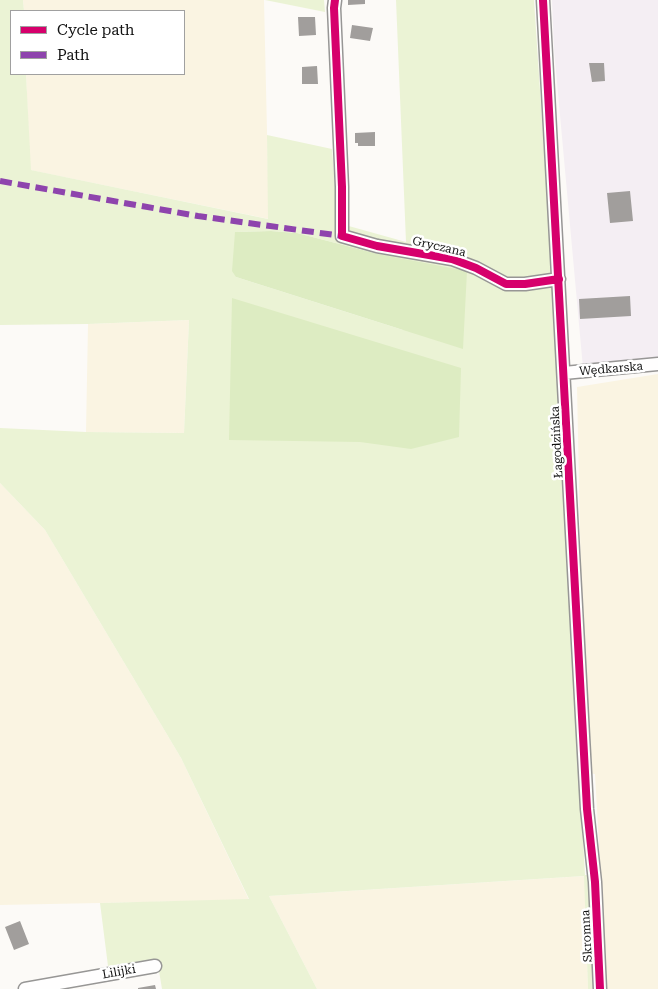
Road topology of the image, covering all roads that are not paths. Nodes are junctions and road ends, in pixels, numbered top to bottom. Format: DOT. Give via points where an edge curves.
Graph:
graph roads {
  1 [pos="335,0"];
  2 [pos="543,0"];
  3 [pos="559,279"];
  4 [pos="658,364"];
  5 [pos="564,373"];
  6 [pos="595,882"];
  7 [pos="155,966"];
  8 [pos="25,989"];
  9 [pos="600,989"];
  1 -- 3 [label="street, Gryczana" via="342,236 377,246 452,259 506,284"];
  2 -- 3 [label="street, Łagodzińska"];
  3 -- 5 [label="street, Łagodzińska"];
  4 -- 5 [label="street, Wędkarska"];
  5 -- 6 [label="street, Łagodzińska" via="587,810"];
  6 -- 9 [label="street, Skromna"];
  7 -- 8 [label="street, Lilijki"];
}
